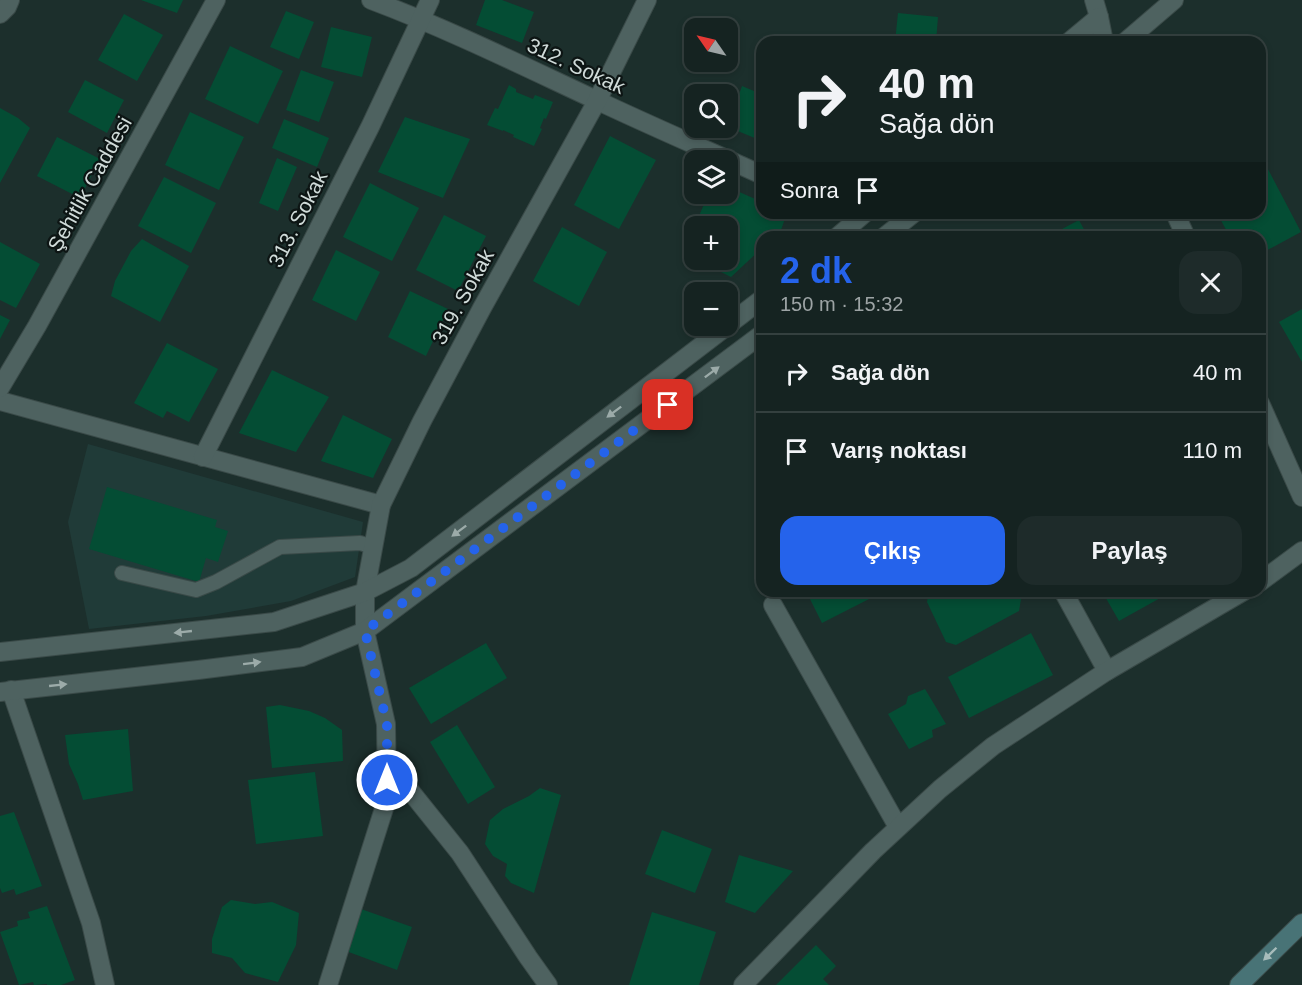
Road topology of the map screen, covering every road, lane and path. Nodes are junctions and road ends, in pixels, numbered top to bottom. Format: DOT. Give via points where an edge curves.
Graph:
graph roads {
  1 [pos="10,0"];
  2 [pos="216,0"];
  3 [pos="371,0"];
  4 [pos="430,0"];
  5 [pos="647,0"];
  6 [pos="1174,0"];
  7 [pos="1097,8"];
  8 [pos="0,14"];
  9 [pos="421,19"];
  10 [pos="1074,36"];
  11 [pos="1103,36"];
  12 [pos="1132,36"];
  13 [pos="597,101"];
  14 [pos="756,172"];
  15 [pos="854,219"];
  16 [pos="906,219"];
  17 [pos="843,231"];
  18 [pos="892,231"];
  19 [pos="756,303"];
  20 [pos="738,317"];
  21 [pos="713,336"];
  22 [pos="756,338"];
  23 [pos="0,388"];
  24 [pos="0,400"];
  25 [pos="1266,416"];
  26 [pos="203,457"];
  27 [pos="1302,497"];
  28 [pos="381,505"];
  29 [pos="374,547"];
  30 [pos="1302,551"];
  31 [pos="122,573"];
  32 [pos="1266,578"];
  33 [pos="365,592"];
  34 [pos="1066,597"];
  35 [pos="1234,597"];
  36 [pos="773,605"];
  37 [pos="365,631"];
  38 [pos="0,652"];
  39 [pos="1107,671"];
  40 [pos="5,691"];
  41 [pos="387,762"];
  42 [pos="898,827"];
  43 [pos="1302,923"];
  44 [pos="105,985"];
  45 [pos="328,985"];
  46 [pos="548,985"];
  47 [pos="743,985"];
  48 [pos="1239,985"];
  1 -- 8 [label="street"];
  2 -- 23 [label="street, Şehitlik Caddesi" via="38,326"];
  3 -- 9 [label="street, 312. Sokak"];
  4 -- 9 [label="street, 313. Sokak"];
  5 -- 13 [label="street, 319. Sokak"];
  6 -- 12 [label="street"];
  7 -- 10 [label="street"];
  7 -- 11 [label="street"];
  9 -- 13 [label="street, 312. Sokak"];
  9 -- 26 [label="street, 313. Sokak"];
  13 -- 14 [label="street, 312. Sokak"];
  13 -- 28 [label="street, 319. Sokak" via="482,308"];
  15 -- 17 [label="street"];
  16 -- 18 [label="street"];
  19 -- 20 [label="street"];
  21 -- 33 [label="street, one-way" via="411,568"];
  37 -- 22 [label="street, one-way"];
  24 -- 26 [label="street"];
  25 -- 27 [label="street"];
  26 -- 28 [label="street"];
  28 -- 29 [label="street, 319. Sokak"];
  29 -- 31 [label="lane" via="360,543 280,547 196,591"];
  29 -- 33 [label="street, 319. Sokak"];
  30 -- 32 [label="street"];
  33 -- 37 [label="street, 319. Sokak"];
  33 -- 38 [label="street, one-way" via="274,622"];
  34 -- 39 [label="street"];
  35 -- 39 [label="street"];
  36 -- 42 [label="street"];
  40 -- 37 [label="street, one-way" via="302,657"];
  37 -- 41 [label="street, 319. Sokak" via="387,724"];
  39 -- 42 [label="street" via="993,746"];
  40 -- 44 [label="street" via="91,923"];
  41 -- 45 [label="street, 319. Sokak" via="387,798"];
  41 -- 46 [label="street" via="460,853"];
  42 -- 47 [label="street"];
  43 -- 48 [label="main road, one-way"];
}
